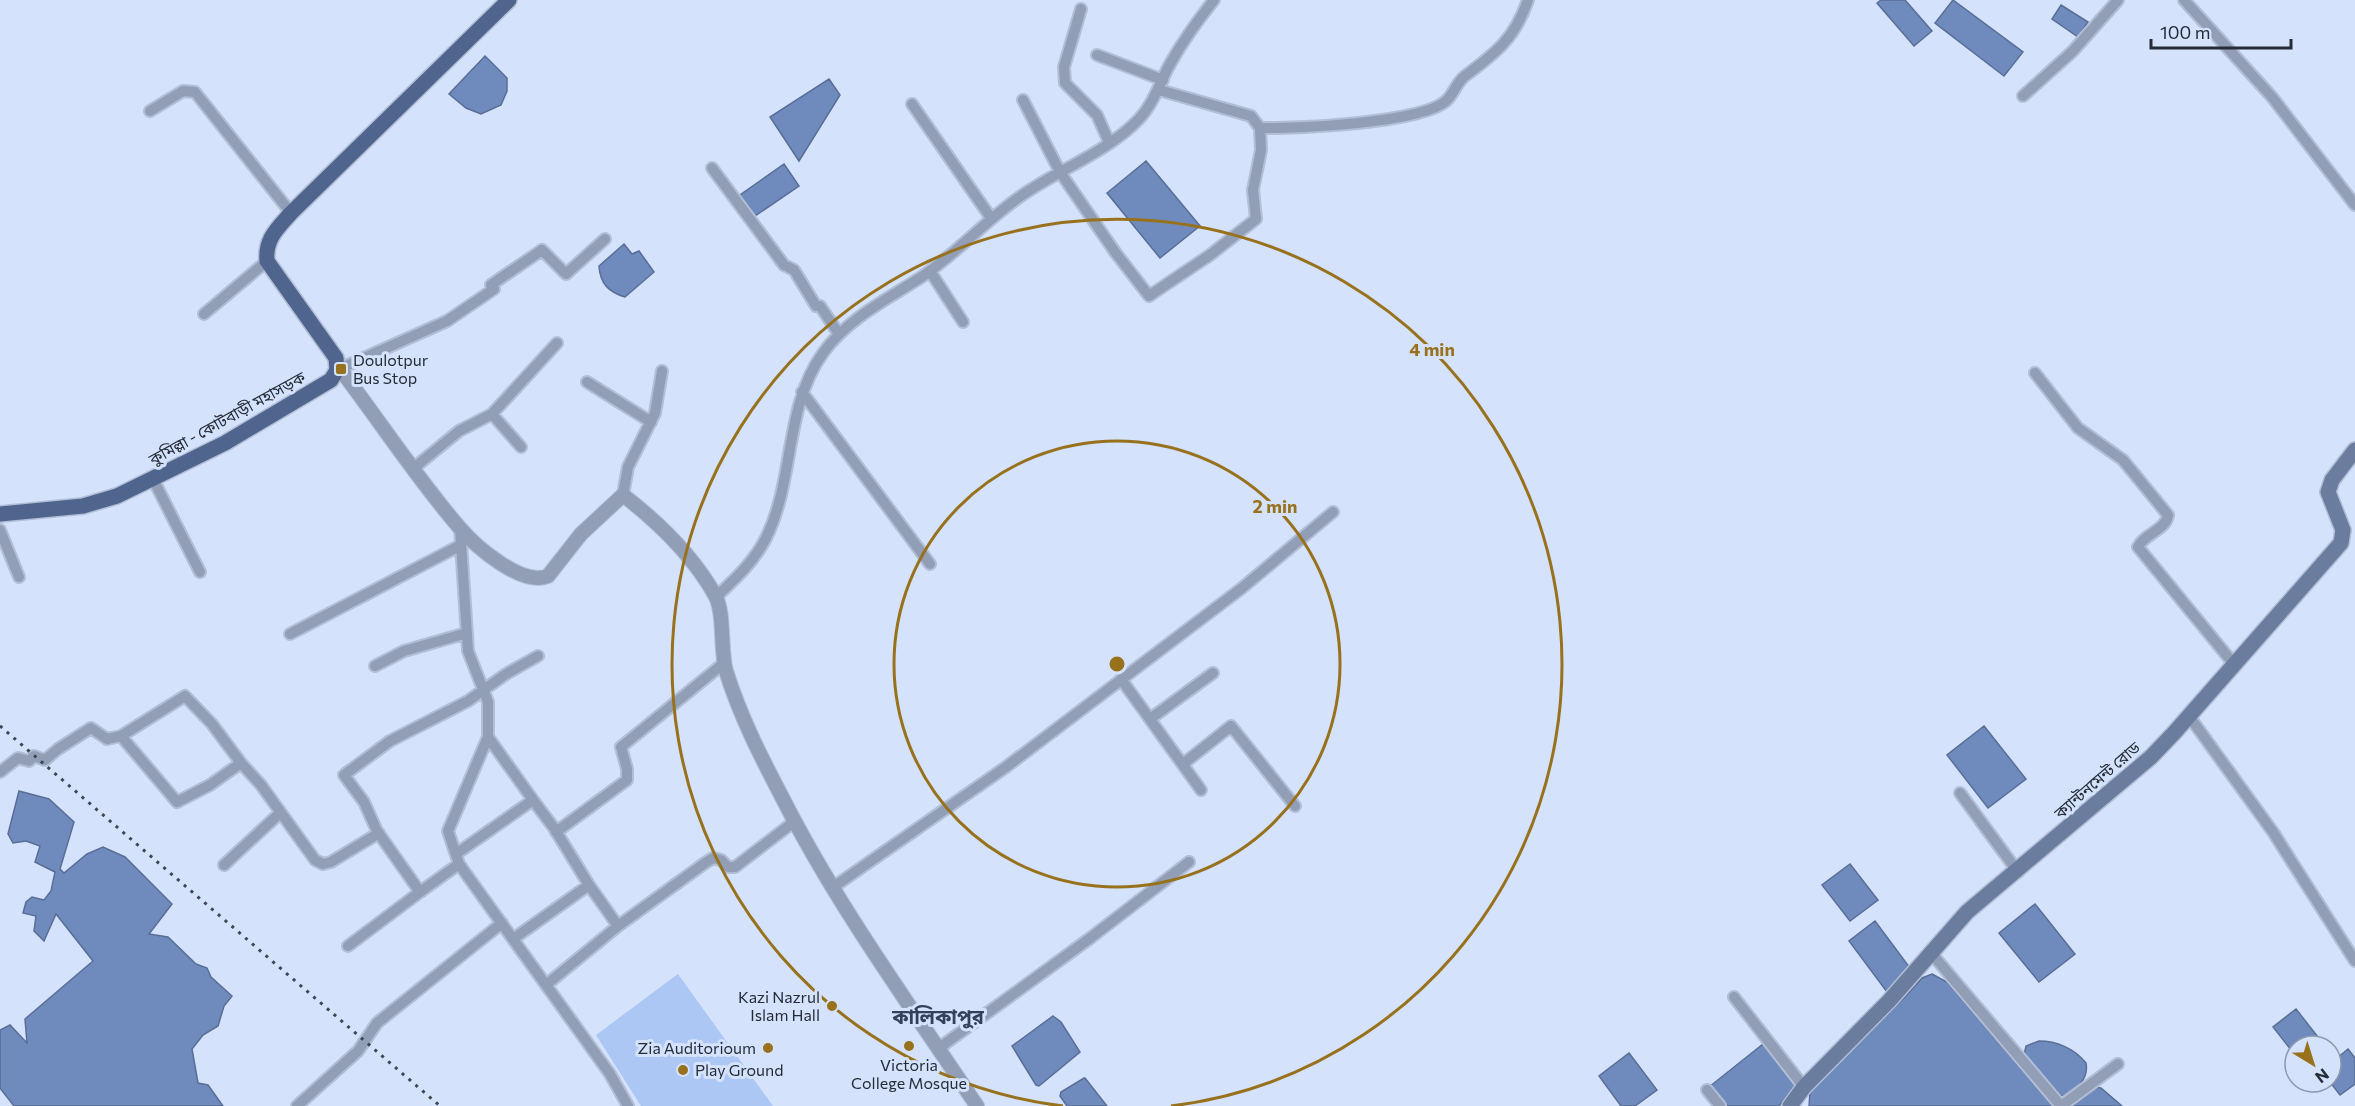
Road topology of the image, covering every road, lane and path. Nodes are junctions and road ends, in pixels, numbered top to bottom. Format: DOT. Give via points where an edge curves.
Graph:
graph roads {
  1 [pos="509,0"];
  2 [pos="1214,0"];
  3 [pos="1528,0"];
  4 [pos="2118,0"];
  5 [pos="2184,0"];
  6 [pos="1081,9"];
  7 [pos="1097,55"];
  8 [pos="1161,85"];
  9 [pos="2023,96"];
  10 [pos="1023,100"];
  11 [pos="912,104"];
  12 [pos="150,111"];
  13 [pos="1260,128"];
  14 [pos="1110,142"];
  15 [pos="712,168"];
  16 [pos="1060,172"];
  17 [pos="2355,205"];
  18 [pos="291,213"];
  19 [pos="991,218"];
  20 [pos="605,239"];
  21 [pos="267,261"];
  22 [pos="930,271"];
  23 [pos="204,314"];
  24 [pos="963,322"];
  25 [pos="839,333"];
  26 [pos="557,344"];
  27 [pos="337,370"];
  28 [pos="662,371"];
  29 [pos="2035,373"];
  30 [pos="587,382"];
  31 [pos="802,392"];
  32 [pos="492,414"];
  33 [pos="651,422"];
  34 [pos="521,447"];
  35 [pos="2355,450"];
  36 [pos="414,467"];
  37 [pos="153,479"];
  38 [pos="623,495"];
  39 [pos="1334,512"];
  40 [pos="0,514"];
  41 [pos="460,528"];
  42 [pos="0,530"];
  43 [pos="461,546"];
  44 [pos="930,564"];
  45 [pos="200,572"];
  46 [pos="19,578"];
  47 [pos="716,597"];
  48 [pos="467,633"];
  49 [pos="290,634"];
  50 [pos="538,656"];
  51 [pos="724,663"];
  52 [pos="2234,663"];
  53 [pos="375,666"];
  54 [pos="1213,673"];
  55 [pos="1121,679"];
  56 [pos="483,690"];
  57 [pos="2188,716"];
  58 [pos="1150,719"];
  59 [pos="121,736"];
  60 [pos="488,737"];
  61 [pos="241,763"];
  62 [pos="1183,764"];
  63 [pos="0,772"];
  64 [pos="1201,790"];
  65 [pos="1960,793"];
  66 [pos="533,800"];
  67 [pos="1295,806"];
  68 [pos="280,813"];
  69 [pos="795,821"];
  70 [pos="556,832"];
  71 [pos="379,833"];
  72 [pos="458,859"];
  73 [pos="1189,862"];
  74 [pos="224,865"];
  75 [pos="2018,872"];
  76 [pos="589,885"];
  77 [pos="832,888"];
  78 [pos="420,892"];
  79 [pos="502,923"];
  80 [pos="618,926"];
  81 [pos="513,939"];
  82 [pos="348,946"];
  83 [pos="1932,954"];
  84 [pos="2355,961"];
  85 [pos="546,985"];
  86 [pos="1734,997"];
  87 [pos="939,1048"];
  88 [pos="2118,1064"];
  89 [pos="1804,1087"];
  90 [pos="1707,1090"];
  91 [pos="303,1104"];
  92 [pos="628,1106"];
  93 [pos="977,1106"];
  94 [pos="1720,1106"];
  95 [pos="1790,1106"];
  96 [pos="2061,1106"];
  1 -- 18 [label="main road"];
  2 -- 8 [label="street" via="1194,26"];
  3 -- 13 [label="street" via="1519,25 1497,52 1457,83 1446,101 1434,108 1346,124"];
  4 -- 9 [label="street" via="2073,51"];
  5 -- 17 [label="street" via="2272,97"];
  6 -- 14 [label="street" via="1064,67 1065,83 1097,115"];
  7 -- 8 [label="street"];
  8 -- 13 [label="street" via="1251,116"];
  8 -- 14 [label="street" via="1140,118"];
  10 -- 16 [label="street"];
  11 -- 19 [label="street"];
  12 -- 18 [label="street" via="183,91 195,92"];
  13 -- 16 [label="street" via="1261,150 1253,190 1256,219 1149,296"];
  14 -- 16 [label="street"];
  15 -- 25 [label="street"];
  16 -- 19 [label="street"];
  18 -- 21 [label="main road" via="270,238"];
  19 -- 22 [label="street"];
  20 -- 27 [label="street" via="566,274 542,250 447,321"];
  21 -- 23 [label="street"];
  21 -- 27 [label="main road" via="336,358"];
  22 -- 24 [label="street"];
  22 -- 25 [label="street"];
  25 -- 31 [label="street" via="822,354"];
  26 -- 32 [label="street"];
  27 -- 36 [label="street"];
  27 -- 37 [label="main road, কুমিল্লা - কোটবাড়ী মহাসড়ক" via="331,380 292,404"];
  28 -- 33 [label="street"];
  29 -- 52 [label="street" via="2078,428 2123,460 2168,515 2138,547"];
  30 -- 33 [label="street"];
  31 -- 44 [label="street"];
  31 -- 47 [label="street" via="782,494 766,537 755,557"];
  32 -- 34 [label="street"];
  32 -- 36 [label="street" via="459,431"];
  33 -- 38 [label="street" via="628,467"];
  35 -- 52 [label="main road, ক্যান্টনমেন্ট রোড" via="2332,480 2328,492 2343,530 2341,543"];
  36 -- 41 [label="street"];
  37 -- 40 [label="main road, কুমিল্লা - কোটবাড়ী মহাসড়ক" via="83,506"];
  37 -- 45 [label="street"];
  38 -- 41 [label="street" via="581,534 554,571 542,579 507,568"];
  38 -- 47 [label="street" via="689,556"];
  39 -- 55 [label="street" via="1242,588"];
  41 -- 43 [label="street"];
  42 -- 46 [label="street"];
  43 -- 48 [label="street"];
  43 -- 49 [label="street"];
  47 -- 51 [label="street"];
  48 -- 53 [label="street" via="404,651"];
  48 -- 56 [label="street" via="468,651"];
  50 -- 56 [label="street"];
  51 -- 69 [label="street" via="750,736"];
  51 -- 70 [label="street" via="621,747 627,780"];
  52 -- 57 [label="main road, ক্যান্টনমেন্ট রোড"];
  54 -- 58 [label="street"];
  55 -- 58 [label="street"];
  55 -- 77 [label="street" via="1006,767"];
  56 -- 60 [label="street" via="488,702"];
  56 -- 71 [label="street" via="390,741 345,775"];
  57 -- 75 [label="main road, ক্যান্টনমেন্ট রোড" via="2151,757"];
  57 -- 84 [label="street" via="2272,832"];
  58 -- 62 [label="street"];
  59 -- 61 [label="street" via="177,802"];
  59 -- 61 [label="street" via="185,696"];
  59 -- 63 [label="street" via="107,739 91,728 45,760 34,756 29,761 18,758"];
  60 -- 66 [label="street"];
  60 -- 72 [label="street" via="448,831"];
  61 -- 68 [label="street"];
  62 -- 64 [label="street"];
  62 -- 67 [label="street" via="1231,726"];
  65 -- 75 [label="street"];
  66 -- 70 [label="street"];
  66 -- 72 [label="street"];
  68 -- 71 [label="street" via="322,864"];
  68 -- 74 [label="street"];
  69 -- 77 [label="street"];
  69 -- 80 [label="street" via="735,867 713,858"];
  70 -- 76 [label="street"];
  71 -- 78 [label="street"];
  72 -- 78 [label="street"];
  72 -- 79 [label="street"];
  73 -- 87 [label="street"];
  75 -- 83 [label="main road, ক্যান্টনমেন্ট রোড" via="1967,912"];
  76 -- 80 [label="street"];
  76 -- 81 [label="street"];
  77 -- 87 [label="street"];
  78 -- 82 [label="street"];
  79 -- 81 [label="street"];
  79 -- 91 [label="street" via="377,1023 358,1051"];
  80 -- 85 [label="street"];
  81 -- 85 [label="street"];
  83 -- 89 [label="main road, ক্যান্টনমেন্ট রোড"];
  83 -- 96 [label="street"];
  85 -- 92 [label="street" via="610,1074"];
  86 -- 89 [label="street"];
  87 -- 93 [label="street"];
  88 -- 96 [label="street"];
  89 -- 95 [label="main road, ক্যান্টনমেন্ট রোড"];
  90 -- 94 [label="street"];
}
